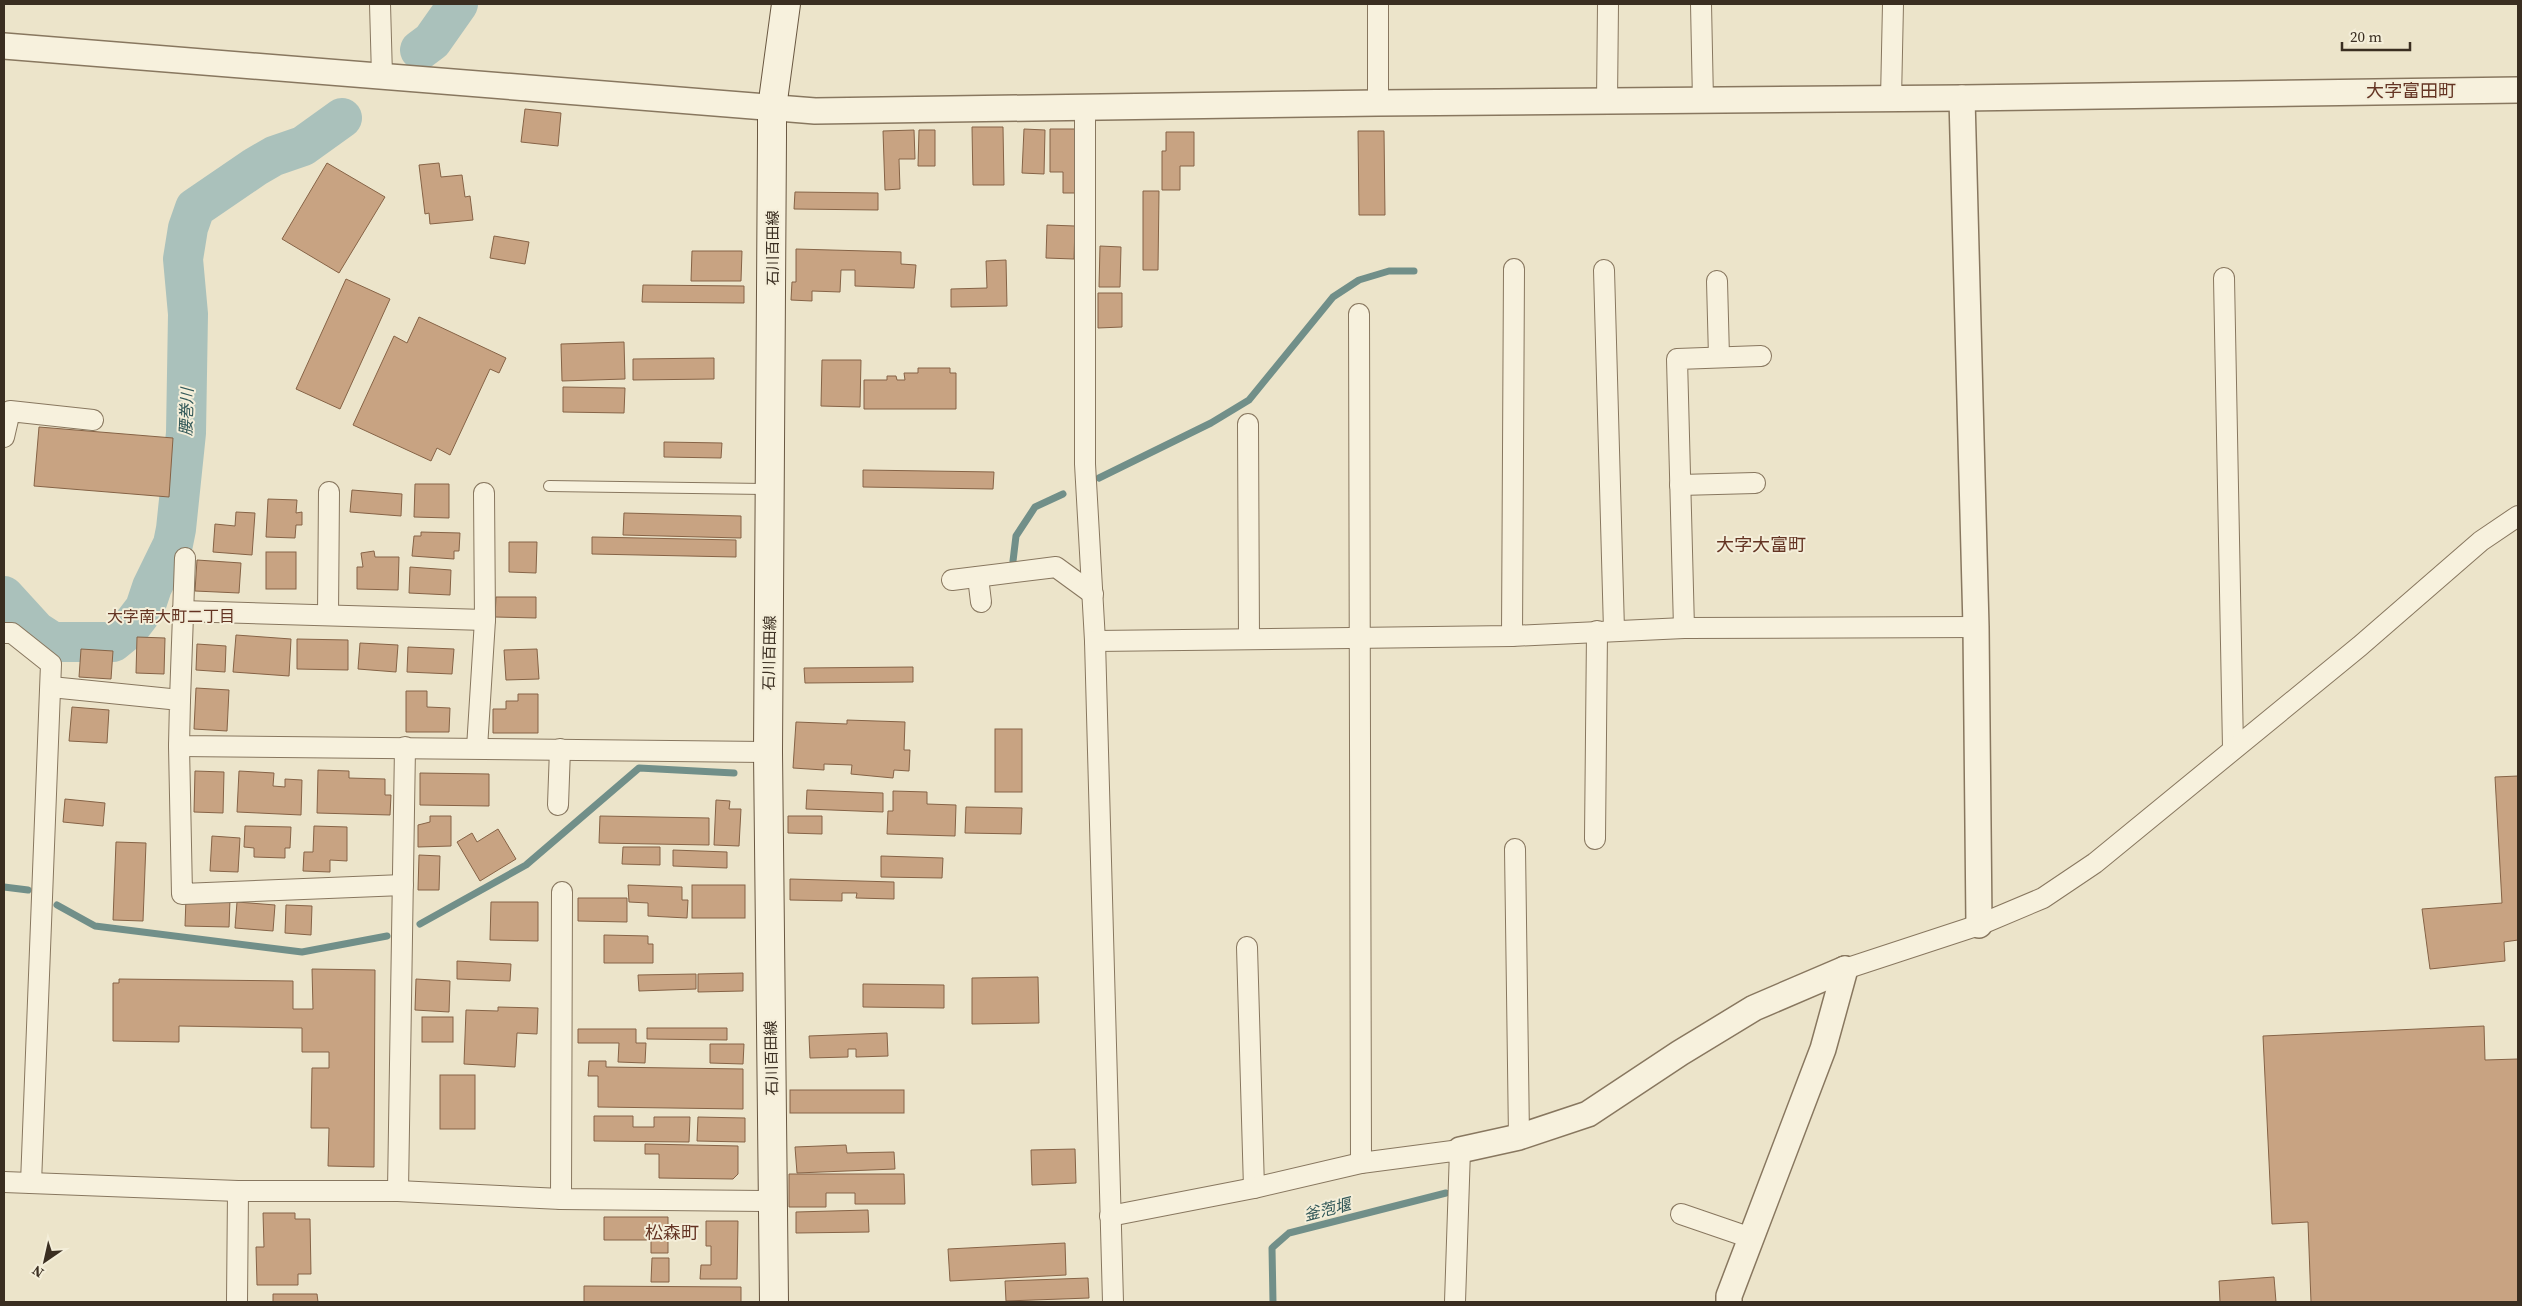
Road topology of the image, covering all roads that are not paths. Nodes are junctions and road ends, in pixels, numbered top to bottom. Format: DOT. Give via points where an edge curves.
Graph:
graph roads {
  1 [pos="380,4"];
  2 [pos="786,4"];
  3 [pos="1378,4"];
  4 [pos="1608,4"];
  5 [pos="1702,4"];
  6 [pos="1893,4"];
  7 [pos="4,46"];
  8 [pos="382,76"];
  9 [pos="2518,90"];
  10 [pos="1962,98"];
  11 [pos="1891,99"];
  12 [pos="1703,101"];
  13 [pos="1607,102"];
  14 [pos="1378,103"];
  15 [pos="1084,107"];
  16 [pos="772,108"];
  17 [pos="1514,270"];
  18 [pos="1604,270"];
  19 [pos="2224,278"];
  20 [pos="1717,281"];
  21 [pos="1359,314"];
  22 [pos="1760,356"];
  23 [pos="1719,358"];
  24 [pos="92,420"];
  25 [pos="1248,424"];
  26 [pos="4,437"];
  27 [pos="1755,483"];
  28 [pos="1680,485"];
  29 [pos="549,486"];
  30 [pos="771,490"];
  31 [pos="329,492"];
  32 [pos="484,493"];
  33 [pos="2518,516"];
  34 [pos="184,558"];
  35 [pos="978,577"];
  36 [pos="952,580"];
  37 [pos="1093,594"];
  38 [pos="981,602"];
  39 [pos="182,612"];
  40 [pos="328,615"];
  41 [pos="485,620"];
  42 [pos="1976,627"];
  43 [pos="1684,628"];
  44 [pos="1605,631"];
  45 [pos="4,633"];
  46 [pos="1512,636"];
  47 [pos="1361,638"];
  48 [pos="1249,639"];
  49 [pos="1095,641"];
  50 [pos="51,687"];
  51 [pos="180,700"];
  52 [pos="179,746"];
  53 [pos="405,747"];
  54 [pos="477,748"];
  55 [pos="2233,748"];
  56 [pos="560,749"];
  57 [pos="768,752"];
  58 [pos="558,805"];
  59 [pos="1595,839"];
  60 [pos="1514,849"];
  61 [pos="403,885"];
  62 [pos="562,892"];
  63 [pos="1979,925"];
  64 [pos="1247,947"];
  65 [pos="1845,969"];
  66 [pos="1519,1137"];
  67 [pos="1460,1150"];
  68 [pos="1361,1163"];
  69 [pos="4,1182"];
  70 [pos="31,1183"];
  71 [pos="1254,1188"];
  72 [pos="238,1191"];
  73 [pos="398,1191"];
  74 [pos="561,1199"];
  75 [pos="773,1201"];
  76 [pos="1681,1214"];
  77 [pos="1110,1216"];
  78 [pos="1750,1238"];
  79 [pos="237,1302"];
  80 [pos="774,1302"];
  81 [pos="1113,1302"];
  82 [pos="1455,1302"];
  83 [pos="1729,1302"];
  1 -- 8 [label="street"];
  2 -- 16 [label="main road, 石川百田線"];
  3 -- 14 [label="street"];
  4 -- 13 [label="street"];
  5 -- 12 [label="street"];
  6 -- 11 [label="street"];
  7 -- 8 [label="street"];
  8 -- 16 [label="street"];
  9 -- 10 [label="street"];
  10 -- 11 [label="street"];
  10 -- 42 [label="street"];
  11 -- 12 [label="street"];
  12 -- 13 [label="street"];
  13 -- 14 [label="street"];
  14 -- 15 [label="street"];
  15 -- 16 [label="street" via="815,111"];
  15 -- 37 [label="street" via="1085,464"];
  16 -- 30 [label="main road, 石川百田線"];
  17 -- 46 [label="street"];
  18 -- 44 [label="street"];
  19 -- 55 [label="street"];
  20 -- 23 [label="street"];
  21 -- 47 [label="street"];
  22 -- 23 [label="street"];
  23 -- 28 [label="street" via="1677,360"];
  24 -- 26 [label="street" via="10,411"];
  25 -- 48 [label="street"];
  27 -- 28 [label="street"];
  28 -- 43 [label="street"];
  29 -- 30 [label="lane"];
  30 -- 57 [label="main road, 石川百田線"];
  31 -- 40 [label="street"];
  32 -- 41 [label="street"];
  33 -- 55 [label="street" via="2481,541 2360,646"];
  34 -- 39 [label="street"];
  35 -- 36 [label="street"];
  35 -- 37 [label="street" via="1056,567"];
  35 -- 38 [label="street"];
  37 -- 49 [label="street"];
  39 -- 40 [label="street"];
  39 -- 51 [label="street"];
  40 -- 41 [label="street"];
  41 -- 54 [label="street"];
  42 -- 43 [label="street"];
  42 -- 63 [label="street"];
  43 -- 44 [label="street"];
  44 -- 46 [label="street"];
  44 -- 59 [label="street"];
  45 -- 50 [label="street" via="12,634 52,664"];
  46 -- 47 [label="street"];
  47 -- 48 [label="street"];
  47 -- 68 [label="street"];
  48 -- 49 [label="street"];
  49 -- 77 [label="street"];
  50 -- 51 [label="street"];
  50 -- 70 [label="street"];
  51 -- 52 [label="street"];
  52 -- 53 [label="street"];
  52 -- 61 [label="street" via="182,894"];
  53 -- 54 [label="street"];
  53 -- 61 [label="street"];
  54 -- 56 [label="street"];
  55 -- 63 [label="street" via="2095,863 2043,898"];
  56 -- 57 [label="street"];
  56 -- 58 [label="street"];
  57 -- 75 [label="main road, 石川百田線"];
  60 -- 66 [label="street"];
  61 -- 73 [label="street"];
  62 -- 74 [label="street"];
  63 -- 65 [label="street"];
  64 -- 71 [label="street"];
  65 -- 66 [label="street" via="1754,1008 1588,1114"];
  65 -- 78 [label="street" via="1823,1049"];
  66 -- 67 [label="street"];
  67 -- 68 [label="street"];
  67 -- 82 [label="street"];
  68 -- 71 [label="street"];
  69 -- 70 [label="street"];
  70 -- 72 [label="street"];
  71 -- 77 [label="street"];
  72 -- 73 [label="street"];
  72 -- 79 [label="street"];
  73 -- 74 [label="street"];
  74 -- 75 [label="street"];
  75 -- 80 [label="main road, 石川百田線"];
  76 -- 78 [label="street"];
  77 -- 81 [label="street"];
  78 -- 83 [label="street"];
}
